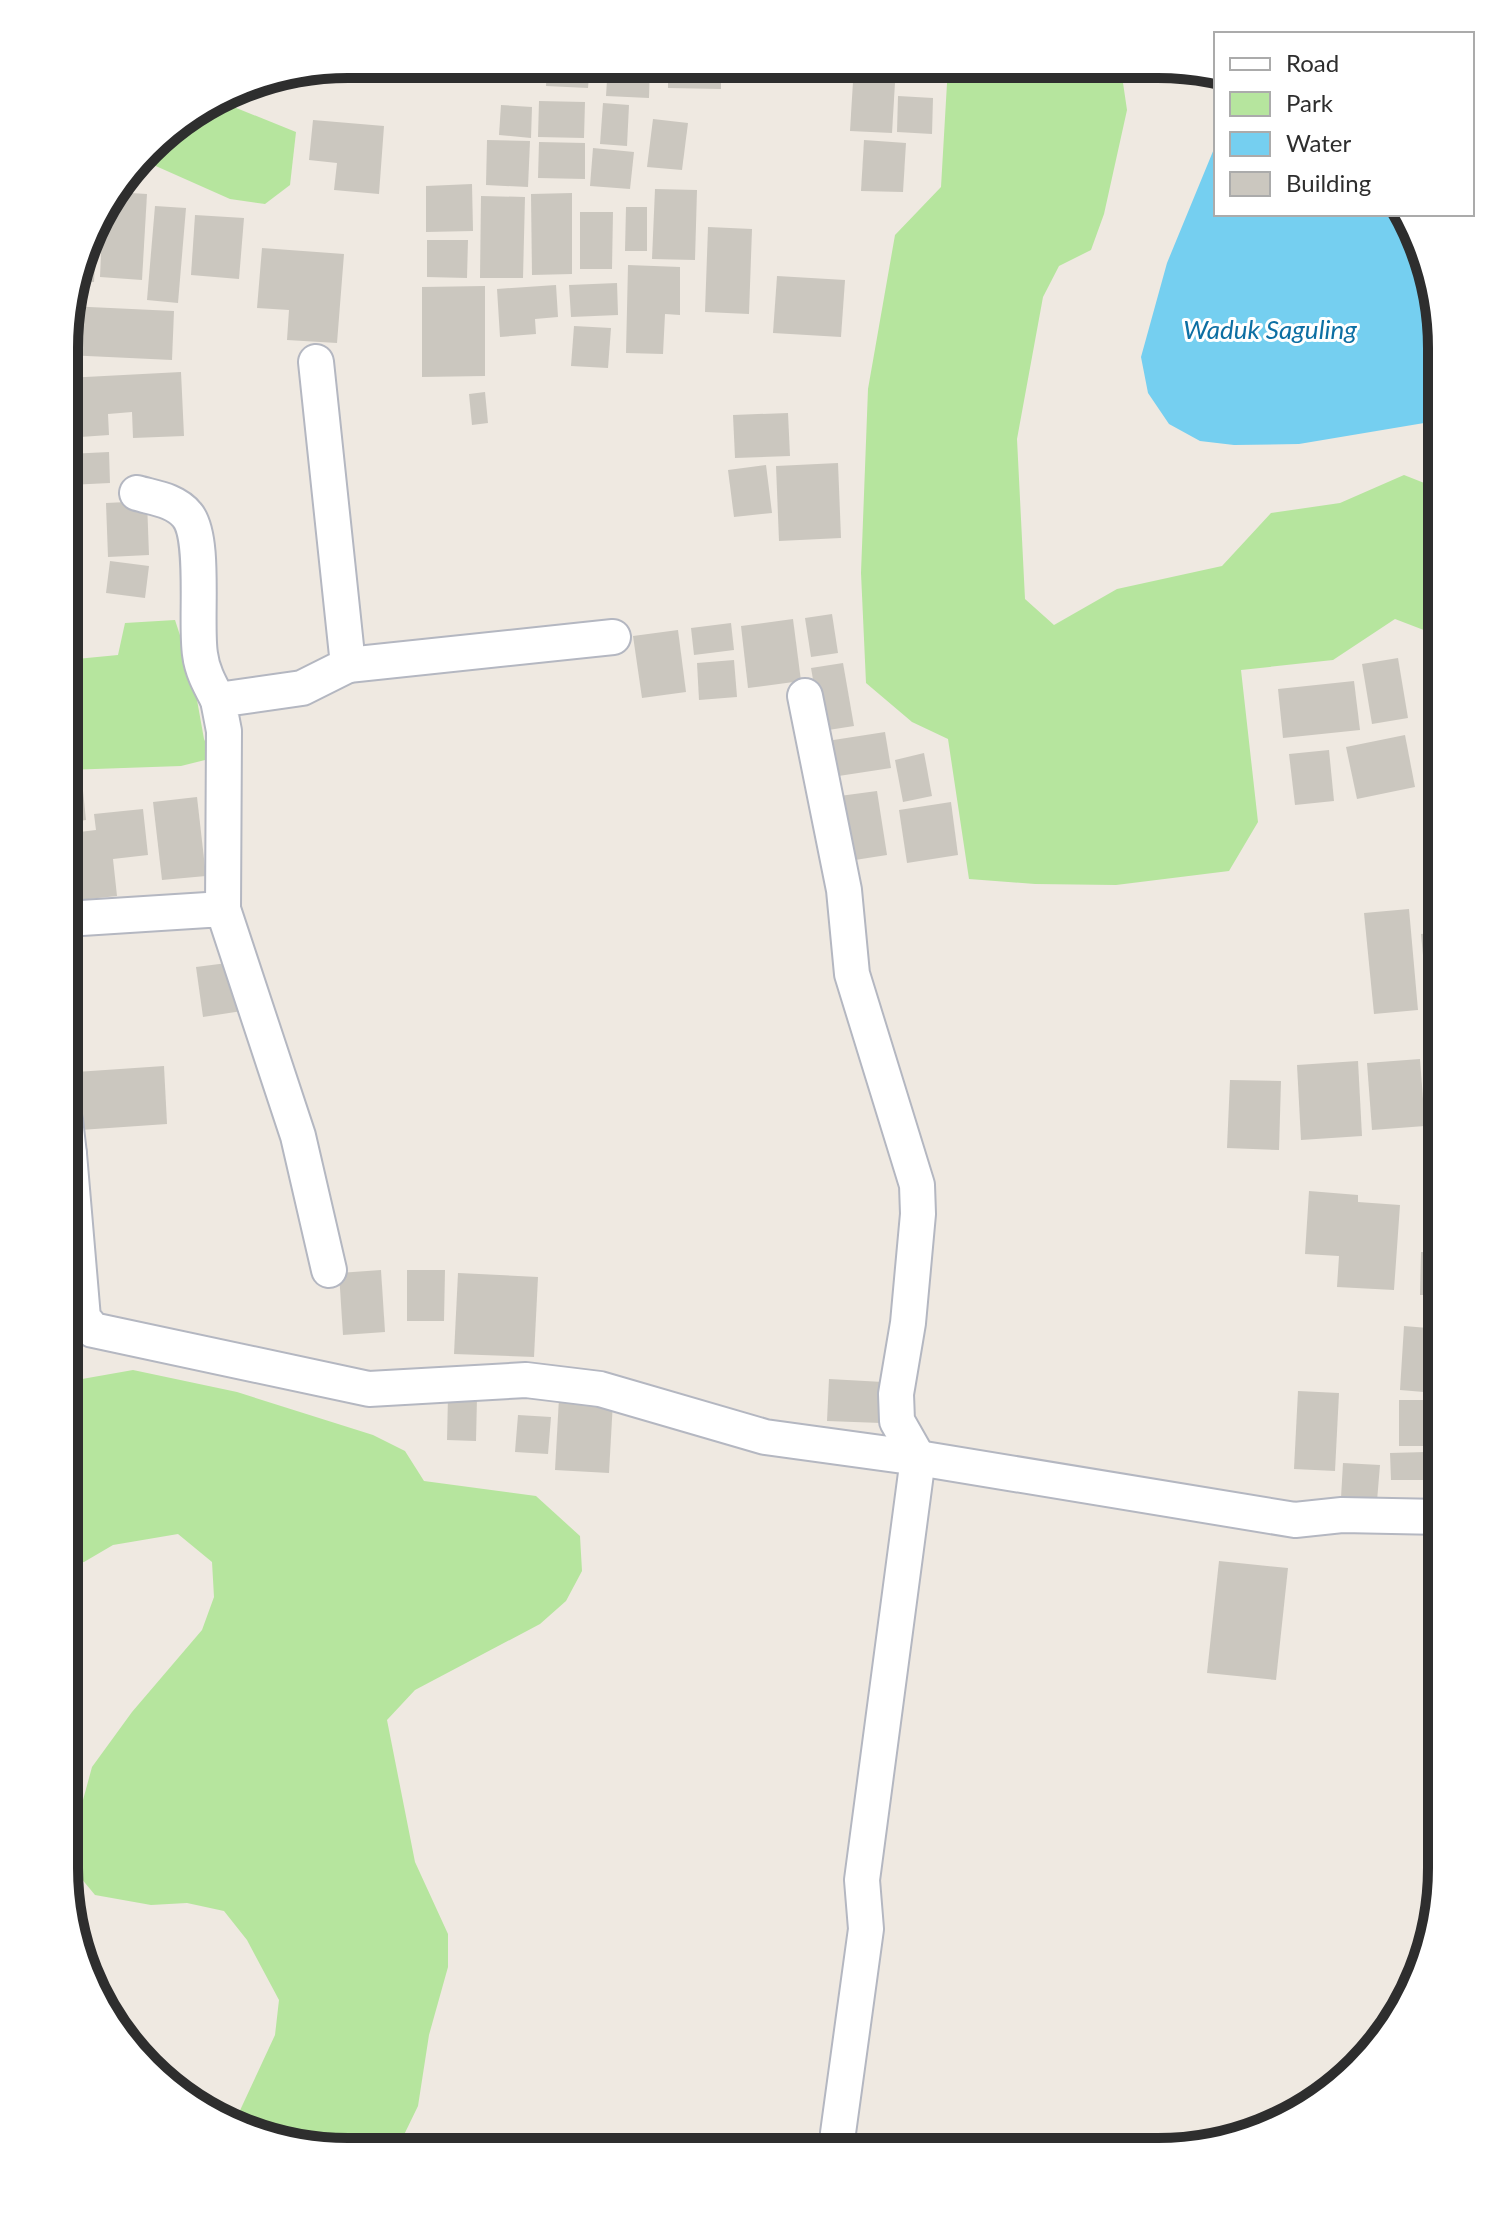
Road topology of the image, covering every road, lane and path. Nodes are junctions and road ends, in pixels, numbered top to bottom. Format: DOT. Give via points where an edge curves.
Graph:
graph roads {
  1 [pos="316,362"];
  2 [pos="137,493"];
  3 [pos="613,637"];
  4 [pos="348,665"];
  5 [pos="805,696"];
  6 [pos="218,700"];
  7 [pos="223,909"];
  8 [pos="78,918"];
  9 [pos="78,1267"];
  10 [pos="329,1270"];
  11 [pos="918,1458"];
  12 [pos="1427,1517"];
  13 [pos="839,2138"];
  1 -- 4 [label="street"];
  2 -- 6 [label="street" via="174,503 196,533 199,653"];
  3 -- 4 [label="street"];
  4 -- 6 [label="street" via="302,688"];
  5 -- 11 [label="street" via="844,890 852,974 917,1185 908,1323 896,1394 897,1421"];
  6 -- 7 [label="street" via="224,731"];
  7 -- 8 [label="street"];
  7 -- 10 [label="street" via="298,1136"];
  9 -- 11 [label="street" via="83,1318 93,1330 369,1389 526,1380 600,1389 765,1437"];
  11 -- 12 [label="street" via="1295,1520"];
  11 -- 13 [label="street" via="862,1880 866,1929"];
}
